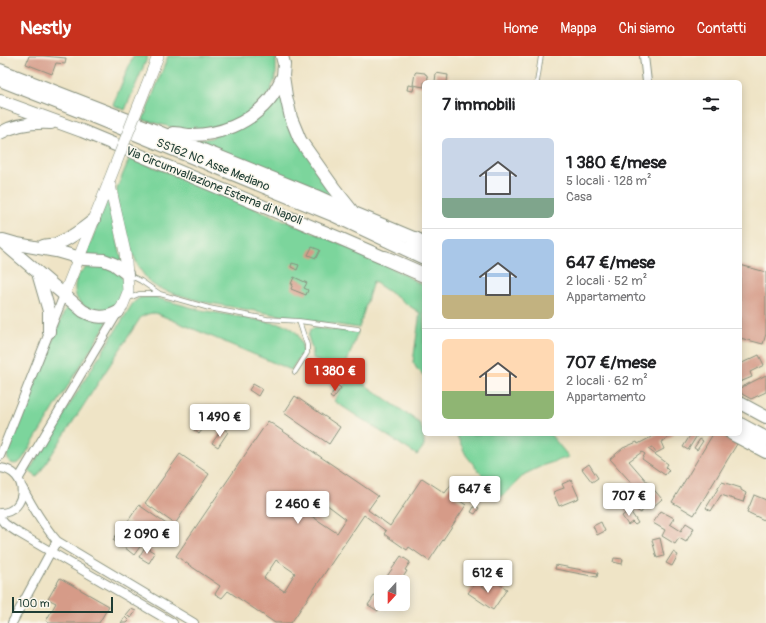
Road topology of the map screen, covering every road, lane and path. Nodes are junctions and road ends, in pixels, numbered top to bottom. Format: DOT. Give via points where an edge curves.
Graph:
graph roads {
  1 [pos="158,56"];
  2 [pos="282,56"];
  3 [pos="541,56"];
  4 [pos="644,56"];
  5 [pos="0,70"];
  6 [pos="284,76"];
  7 [pos="0,79"];
  8 [pos="537,80"];
  9 [pos="647,80"];
  10 [pos="0,90"];
  11 [pos="0,101"];
  12 [pos="64,125"];
  13 [pos="154,130"];
  14 [pos="0,133"];
  15 [pos="109,181"];
  16 [pos="354,213"];
  17 [pos="94,220"];
  18 [pos="0,239"];
  19 [pos="421,242"];
  20 [pos="34,248"];
  21 [pos="422,256"];
  22 [pos="79,258"];
  23 [pos="385,258"];
  24 [pos="422,265"];
  25 [pos="38,272"];
  26 [pos="127,274"];
  27 [pos="422,274"];
  28 [pos="422,280"];
  29 [pos="160,294"];
  30 [pos="64,295"];
  31 [pos="125,300"];
  32 [pos="118,312"];
  33 [pos="299,321"];
  34 [pos="358,329"];
  35 [pos="49,332"];
  36 [pos="295,372"];
  37 [pos="742,404"];
  38 [pos="742,417"];
  39 [pos="766,417"];
  40 [pos="742,426"];
  41 [pos="766,429"];
  42 [pos="736,436"];
  43 [pos="766,439"];
  44 [pos="766,452"];
  45 [pos="0,456"];
  46 [pos="0,468"];
  47 [pos="19,478"];
  48 [pos="22,487"];
  49 [pos="0,513"];
  50 [pos="0,518"];
  51 [pos="58,541"];
  52 [pos="51,551"];
  53 [pos="12,623"];
  54 [pos="173,623"];
  55 [pos="194,623"];
  1 -- 15 [label="main road, bridge"];
  2 -- 6 [label="main road"];
  3 -- 8 [label="lane"];
  4 -- 9 [label="street"];
  5 -- 13 [label="main road"];
  6 -- 13 [label="main road" via="270,99 258,112 225,130 189,135"];
  6 -- 16 [label="main road" via="291,118 300,140"];
  7 -- 21 [label="highway, SS162 NC Asse Mediano" via="333,214"];
  10 -- 24 [label="highway, SS162 NC Asse Mediano" via="87,122 325,221"];
  11 -- 12 [label="main road, Via Circumvallazione Esterna di Napoli"];
  12 -- 14 [label="main road" via="40,122 21,124"];
  12 -- 23 [label="main road, Via Circumvallazione Esterna di Napoli"];
  13 -- 16 [label="main road"];
  15 -- 17 [label="main road"];
  15 -- 26 [label="main road"];
  16 -- 19 [label="main road"];
  17 -- 20 [label="main road" via="56,244"];
  17 -- 22 [label="main road"];
  18 -- 20 [label="main road"];
  18 -- 25 [label="main road"];
  20 -- 22 [label="main road"];
  22 -- 26 [label="main road" via="104,260"];
  22 -- 30 [label="main road"];
  23 -- 27 [label="highway"];
  23 -- 28 [label="main road, Via Circumvallazione Esterna di Napoli"];
  25 -- 30 [label="main road"];
  25 -- 35 [label="main road" via="49,311"];
  26 -- 29 [label="lane"];
  26 -- 31 [label="main road" via="128,292"];
  29 -- 31 [label="lane" via="139,294"];
  29 -- 33 [label="lane" via="209,308 267,319"];
  30 -- 32 [label="main road" via="90,315 110,316"];
  30 -- 35 [label="street"];
  31 -- 32 [label="main road"];
  32 -- 47 [label="street"];
  33 -- 34 [label="lane"];
  33 -- 36 [label="lane" via="307,353"];
  35 -- 45 [label="street"];
  37 -- 39 [label="main road"];
  38 -- 41 [label="highway"];
  40 -- 43 [label="highway"];
  42 -- 44 [label="main road"];
  46 -- 47 [label="street" via="14,473"];
  47 -- 48 [label="street"];
  48 -- 49 [label="street" via="20,501 16,507"];
  48 -- 51 [label="street"];
  50 -- 52 [label="street" via="17,532"];
  51 -- 52 [label="street"];
  51 -- 55 [label="street"];
  52 -- 53 [label="street"];
  52 -- 54 [label="street"];
}
